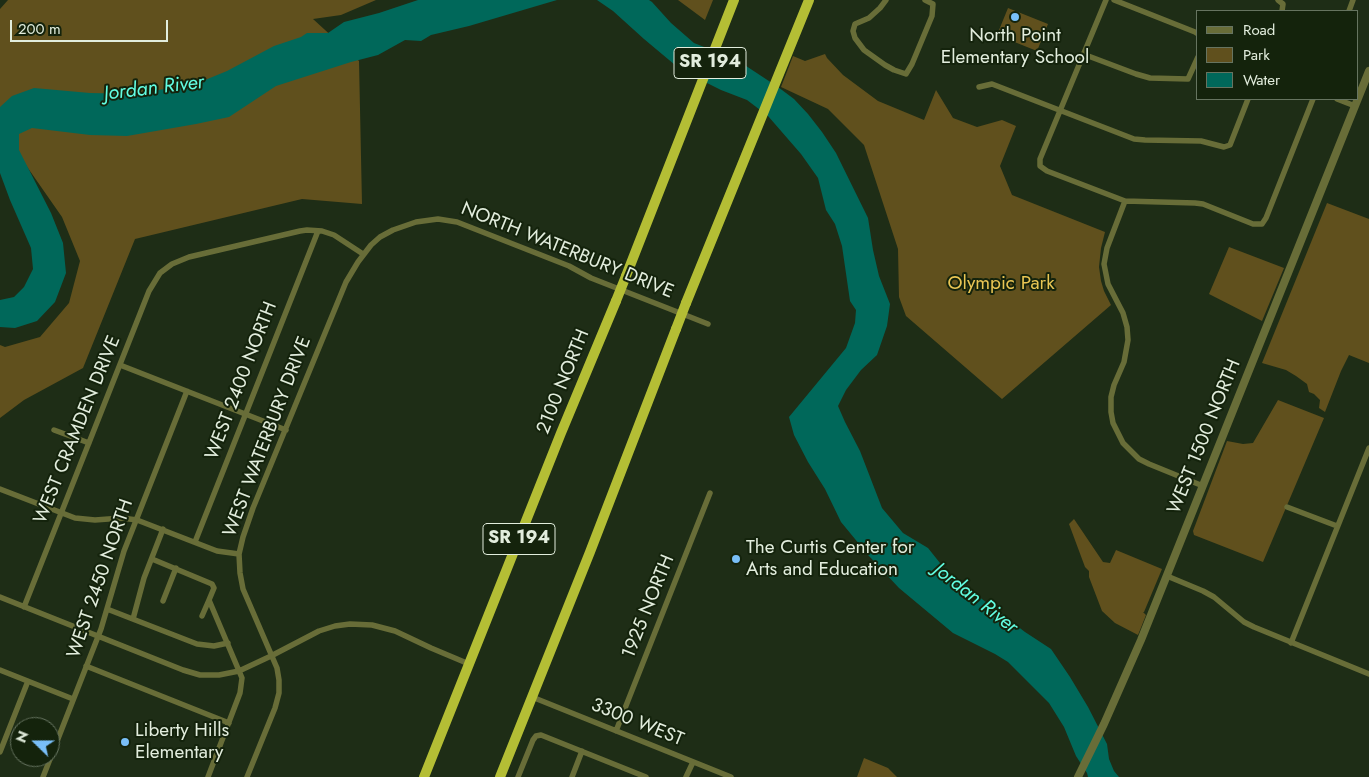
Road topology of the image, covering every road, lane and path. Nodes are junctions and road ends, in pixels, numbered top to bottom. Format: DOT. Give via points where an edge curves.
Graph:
graph roads {
  1 [pos="734,0"];
  2 [pos="808,0"];
  3 [pos="886,0"];
  4 [pos="925,0"];
  5 [pos="1106,0"];
  6 [pos="1114,0"];
  7 [pos="1196,33"];
  8 [pos="1083,54"];
  9 [pos="1196,61"];
  10 [pos="1369,71"];
  11 [pos="979,87"];
  12 [pos="1359,96"];
  13 [pos="1248,100"];
  14 [pos="1314,100"];
  15 [pos="1340,100"];
  16 [pos="1357,100"];
  17 [pos="1355,106"];
  18 [pos="1060,110"];
  19 [pos="1125,201"];
  20 [pos="318,230"];
  21 [pos="363,254"];
  22 [pos="708,324"];
  23 [pos="120,365"];
  24 [pos="187,391"];
  25 [pos="245,414"];
  26 [pos="54,430"];
  27 [pos="286,430"];
  28 [pos="89,443"];
  29 [pos="1369,448"];
  30 [pos="1203,486"];
  31 [pos="0,489"];
  32 [pos="710,493"];
  33 [pos="1287,507"];
  34 [pos="61,514"];
  35 [pos="137,520"];
  36 [pos="1337,526"];
  37 [pos="163,529"];
  38 [pos="195,542"];
  39 [pos="240,554"];
  40 [pos="152,559"];
  41 [pos="176,568"];
  42 [pos="1167,576"];
  43 [pos="0,597"];
  44 [pos="163,600"];
  45 [pos="209,600"];
  46 [pos="24,607"];
  47 [pos="107,608"];
  48 [pos="202,616"];
  49 [pos="133,619"];
  50 [pos="98,637"];
  51 [pos="228,643"];
  52 [pos="1292,643"];
  53 [pos="272,656"];
  54 [pos="469,664"];
  55 [pos="86,666"];
  56 [pos="0,670"];
  57 [pos="240,671"];
  58 [pos="1369,674"];
  59 [pos="28,681"];
  60 [pos="532,697"];
  61 [pos="73,699"];
  62 [pos="229,723"];
  63 [pos="616,731"];
  64 [pos="582,751"];
  65 [pos="0,752"];
  66 [pos="692,762"];
  67 [pos="630,774"];
  68 [pos="719,775"];
  69 [pos="1079,776"];
  70 [pos="43,777"];
  71 [pos="208,777"];
  72 [pos="248,777"];
  73 [pos="424,777"];
  74 [pos="500,777"];
  75 [pos="518,777"];
  76 [pos="572,777"];
  77 [pos="646,777"];
  78 [pos="686,777"];
  79 [pos="731,777"];
  1 -- 54 [label="highway, 2100 NORTH / SR 194, bridge"];
  2 -- 60 [label="highway, SR 194, bridge"];
  3 -- 4 [label="street" via="869,18 855,24 853,31 864,50 885,65 906,74 932,16 933,4"];
  5 -- 8 [label="street"];
  6 -- 7 [label="street"];
  8 -- 9 [label="street" via="1150,78 1188,79"];
  8 -- 18 [label="street"];
  10 -- 12 [label="street, WEST 1500 NORTH"];
  11 -- 18 [label="street" via="992,84"];
  13 -- 18 [label="street" via="1230,145 1224,147 1201,141 1134,139"];
  14 -- 19 [label="street" via="1262,224 1253,224 1203,204"];
  15 -- 17 [label="street"];
  16 -- 17 [label="street, WEST 1500 NORTH"];
  17 -- 30 [label="street, WEST 1500 NORTH"];
  18 -- 19 [label="street" via="1040,166"];
  19 -- 30 [label="street" via="1104,264 1108,284 1123,313 1128,340 1111,397 1113,423 1123,444 1139,459"];
  20 -- 21 [label="street" via="334,234"];
  20 -- 23 [label="street, WEST CRAMDEN DRIVE" via="300,231 189,257 167,267 149,291"];
  20 -- 25 [label="street, WEST 2400 NORTH"];
  21 -- 22 [label="street, NORTH WATERBURY DRIVE" via="380,237 400,227 424,220 451,220"];
  21 -- 27 [label="street, WEST WATERBURY DRIVE" via="346,282"];
  23 -- 24 [label="street"];
  23 -- 28 [label="street, WEST CRAMDEN DRIVE"];
  24 -- 25 [label="street"];
  24 -- 35 [label="street, WEST 2450 NORTH"];
  25 -- 27 [label="street"];
  25 -- 38 [label="street, WEST 2400 NORTH"];
  26 -- 28 [label="street"];
  27 -- 39 [label="street, WEST WATERBURY DRIVE" via="253,508"];
  28 -- 34 [label="street, WEST CRAMDEN DRIVE"];
  29 -- 36 [label="street"];
  30 -- 42 [label="street, WEST 1500 NORTH"];
  31 -- 34 [label="street"];
  32 -- 63 [label="street, 1925 NORTH"];
  33 -- 36 [label="street"];
  34 -- 35 [label="street" via="85,520"];
  34 -- 46 [label="street, WEST CRAMDEN DRIVE"];
  35 -- 37 [label="street"];
  35 -- 47 [label="street, WEST 2450 NORTH"];
  36 -- 52 [label="street"];
  37 -- 38 [label="street"];
  37 -- 40 [label="street"];
  38 -- 39 [label="street" via="217,551"];
  39 -- 53 [label="street, WEST WATERBURY DRIVE" via="244,589"];
  40 -- 41 [label="street"];
  40 -- 49 [label="street"];
  41 -- 44 [label="street"];
  41 -- 45 [label="street" via="211,582 214,585"];
  42 -- 52 [label="street" via="1203,590 1244,622"];
  42 -- 69 [label="street, WEST 1500 NORTH"];
  43 -- 46 [label="street"];
  45 -- 48 [label="street"];
  45 -- 51 [label="street"];
  46 -- 50 [label="street"];
  47 -- 49 [label="street"];
  47 -- 50 [label="street, WEST 2450 NORTH"];
  49 -- 51 [label="street" via="197,644 214,646"];
  50 -- 55 [label="street, WEST 2450 NORTH"];
  50 -- 57 [label="street" via="191,673 208,676"];
  51 -- 57 [label="street"];
  52 -- 58 [label="street"];
  53 -- 54 [label="street" via="319,631 358,624 395,631"];
  53 -- 57 [label="street"];
  53 -- 72 [label="street, WEST WATERBURY DRIVE" via="277,668 279,694"];
  54 -- 73 [label="highway, 2100 NORTH / SR 194"];
  55 -- 61 [label="street, WEST 2450 NORTH"];
  55 -- 62 [label="street"];
  56 -- 59 [label="street"];
  57 -- 62 [label="street" via="242,684"];
  59 -- 61 [label="street"];
  59 -- 65 [label="street"];
  60 -- 63 [label="street, 3300 WEST"];
  60 -- 74 [label="highway, SR 194"];
  61 -- 70 [label="street, WEST 2450 NORTH"];
  62 -- 71 [label="street"];
  63 -- 66 [label="street, 3300 WEST"];
  64 -- 67 [label="street"];
  64 -- 75 [label="street" via="536,736"];
  64 -- 76 [label="street"];
  66 -- 68 [label="street, 3300 WEST"];
  66 -- 78 [label="street"];
  67 -- 77 [label="street"];
  68 -- 79 [label="street, 3300 WEST"];
}
